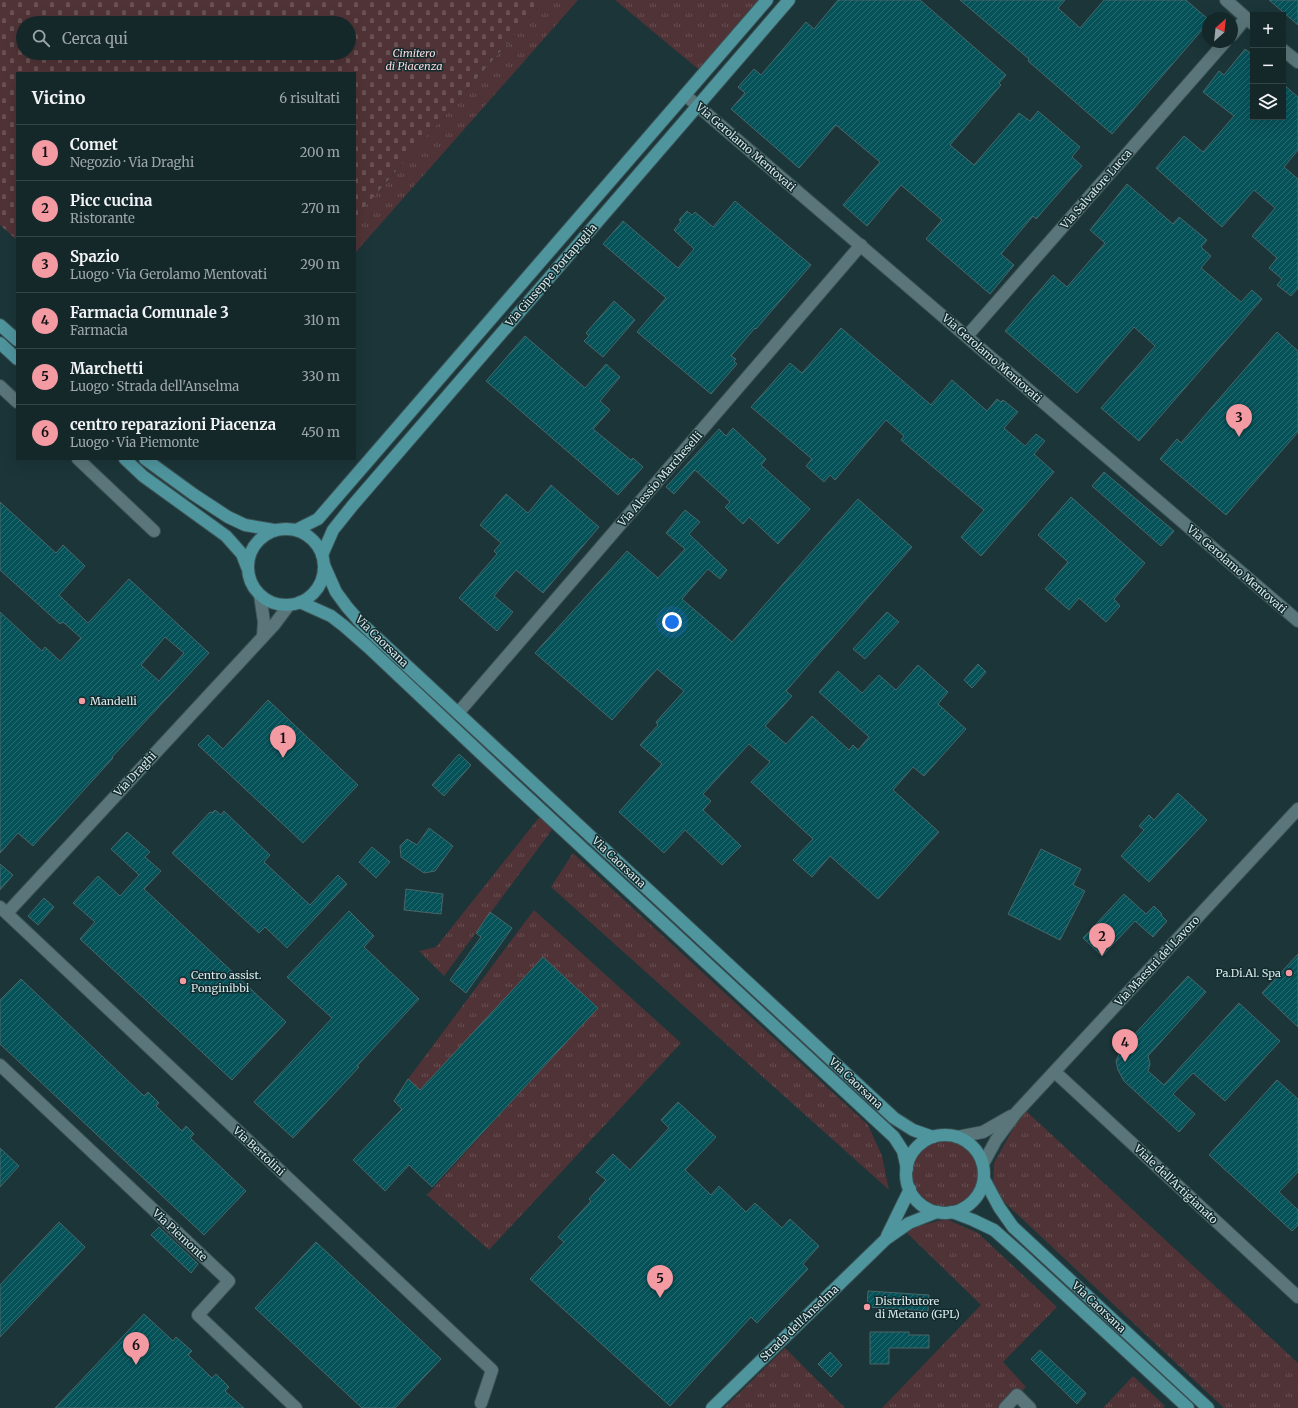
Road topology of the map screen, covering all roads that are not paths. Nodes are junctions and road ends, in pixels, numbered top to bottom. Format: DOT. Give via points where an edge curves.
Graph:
graph roads {
  1 [pos="767,0"];
  2 [pos="789,0"];
  3 [pos="1226,0"];
  4 [pos="1250,21"];
  5 [pos="1238,30"];
  6 [pos="1220,48"];
  7 [pos="1286,52"];
  8 [pos="1298,62"];
  9 [pos="685,95"];
  10 [pos="698,105"];
  11 [pos="861,245"];
  12 [pos="0,325"];
  13 [pos="967,336"];
  14 [pos="16,339"];
  15 [pos="0,343"];
  16 [pos="16,358"];
  17 [pos="0,386"];
  18 [pos="16,401"];
  19 [pos="79,460"];
  20 [pos="126,460"];
  21 [pos="146,460"];
  22 [pos="274,530"];
  23 [pos="296,530"];
  24 [pos="154,531"];
  25 [pos="323,560"];
  26 [pos="247,567"];
  27 [pos="260,595"];
  28 [pos="295,604"];
  29 [pos="1298,621"];
  30 [pos="263,636"];
  31 [pos="458,713"];
  32 [pos="1298,809"];
  33 [pos="3,910"];
  34 [pos="0,1065"];
  35 [pos="1055,1072"];
  36 [pos="1016,1113"];
  37 [pos="934,1137"];
  38 [pos="957,1137"];
  39 [pos="983,1164"];
  40 [pos="907,1169"];
  41 [pos="984,1179"];
  42 [pos="910,1190"];
  43 [pos="937,1212"];
  44 [pos="952,1212"];
  45 [pos="886,1239"];
  46 [pos="1298,1297"];
  47 [pos="478,1406"];
  48 [pos="296,1408"];
  49 [pos="712,1408"];
  50 [pos="1005,1408"];
  51 [pos="1030,1408"];
  52 [pos="1188,1408"];
  53 [pos="1208,1408"];
  1 -- 9 [label="main road, Via Giuseppe Portapuglia"];
  2 -- 10 [label="main road, Via Giuseppe Portapuglia"];
  3 -- 4 [label="street"];
  4 -- 5 [label="street"];
  6 -- 13 [label="street, Via Salvatore Lucca"];
  7 -- 8 [label="street"];
  9 -- 10 [label="street, Via Gerolamo Mentovati"];
  9 -- 23 [label="main road, Via Giuseppe Portapuglia" via="318,519"];
  10 -- 11 [label="street, Via Gerolamo Mentovati"];
  10 -- 25 [label="main road, Via Giuseppe Portapuglia" via="353,505 333,530"];
  11 -- 13 [label="street, Via Gerolamo Mentovati"];
  11 -- 31 [label="street, Via Alessio Marcheselli"];
  12 -- 14 [label="main road"];
  13 -- 29 [label="street, Via Gerolamo Mentovati"];
  15 -- 16 [label="main road"];
  17 -- 18 [label="street"];
  19 -- 24 [label="street"];
  20 -- 26 [label="main road" via="143,476 226,536 242,554"];
  21 -- 22 [label="main road" via="228,517 246,525"];
  22 -- 23 [label="main road"];
  22 -- 26 [label="main road" via="255,544 249,555"];
  23 -- 25 [label="main road" via="316,543"];
  25 -- 28 [label="main road" via="323,577 318,588"];
  25 -- 31 [label="main road, Via Caorsana" via="336,592 356,617"];
  26 -- 27 [label="main road" via="251,582"];
  27 -- 28 [label="main road" via="279,604"];
  27 -- 30 [label="street" via="264,622"];
  28 -- 30 [label="street, Via Draghi"];
  28 -- 40 [label="main road, Via Caorsana" via="331,616 368,647 894,1137 903,1152"];
  30 -- 33 [label="street, Via Draghi"];
  31 -- 37 [label="main road, Via Caorsana" via="894,1118 914,1130"];
  32 -- 35 [label="street, Via Maestri del Lavoro"];
  33 -- 47 [label="street, Via Bertolini" via="492,1370"];
  34 -- 48 [label="street, Via Piemonte" via="229,1281 198,1315"];
  35 -- 36 [label="street, Via Maestri del Lavoro"];
  35 -- 46 [label="street, Viale dell'Artigianato"];
  36 -- 38 [label="street, Via Maestri del Lavoro" via="983,1132"];
  36 -- 39 [label="street, Via Maestri del Lavoro" via="996,1140"];
  37 -- 38 [label="main road"];
  37 -- 40 [label="main road" via="916,1149"];
  38 -- 39 [label="main road" via="977,1152"];
  39 -- 41 [label="main road"];
  40 -- 42 [label="main road"];
  41 -- 44 [label="main road" via="973,1201"];
  41 -- 53 [label="main road, Via Caorsana" via="1013,1227"];
  42 -- 43 [label="main road" via="916,1200"];
  42 -- 45 [label="main road, Strada dell'Anselma"];
  43 -- 44 [label="main road"];
  43 -- 45 [label="main road, Strada dell'Anselma" via="909,1222"];
  44 -- 52 [label="main road, Via Caorsana" via="994,1230"];
  45 -- 49 [label="main road, Strada dell'Anselma"];
  50 -- 51 [label="street" via="1018,1395"];
}
